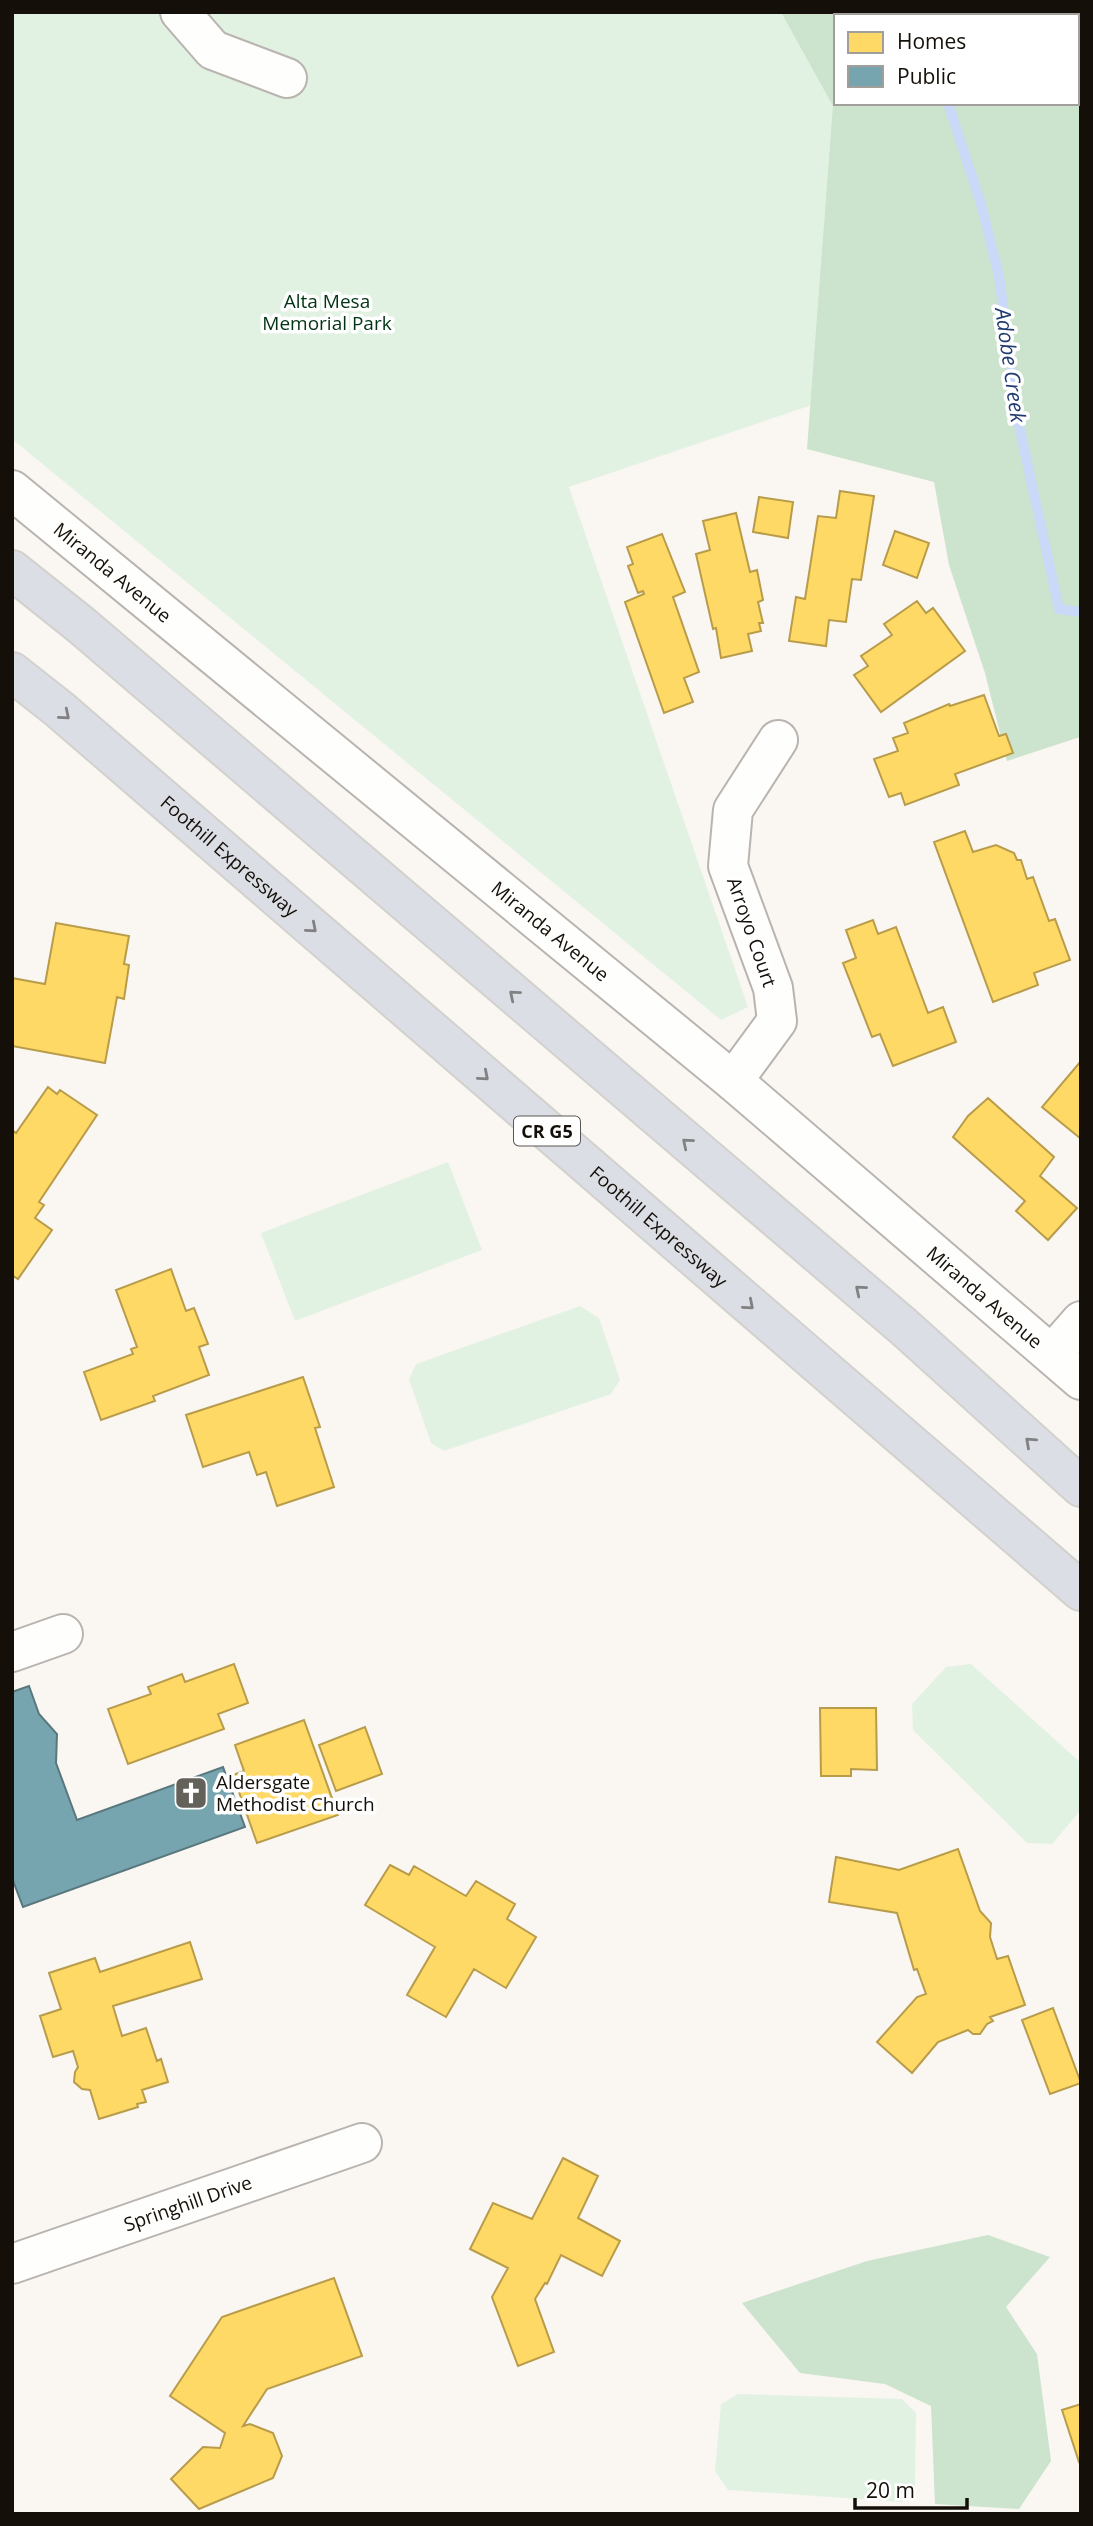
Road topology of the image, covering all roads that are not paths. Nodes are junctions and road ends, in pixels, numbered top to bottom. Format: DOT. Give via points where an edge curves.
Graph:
graph roads {
  1 [pos="180,12"];
  2 [pos="287,78"];
  3 [pos="12,490"];
  4 [pos="12,570"];
  5 [pos="12,672"];
  6 [pos="778,740"];
  7 [pos="733,1081"];
  8 [pos="1081,1321"];
  9 [pos="1052,1354"];
  10 [pos="1081,1380"];
  11 [pos="1081,1488"];
  12 [pos="1081,1591"];
  13 [pos="63,1634"];
  14 [pos="12,1652"];
  15 [pos="362,2143"];
  16 [pos="12,2264"];
  1 -- 2 [label="street" via="213,50"];
  3 -- 7 [label="street, Miranda Avenue"];
  11 -- 4 [label="highway, one-way" via="872,1300"];
  5 -- 12 [label="highway, Foothill Expressway / CR G5, one-way"];
  6 -- 7 [label="street, Arroyo Court" via="733,810 729,866 773,988 777,1021"];
  7 -- 9 [label="street, Miranda Avenue"];
  8 -- 9 [label="street"];
  9 -- 10 [label="street, Miranda Avenue"];
  13 -- 14 [label="street"];
  15 -- 16 [label="street, Springhill Drive"];
}
